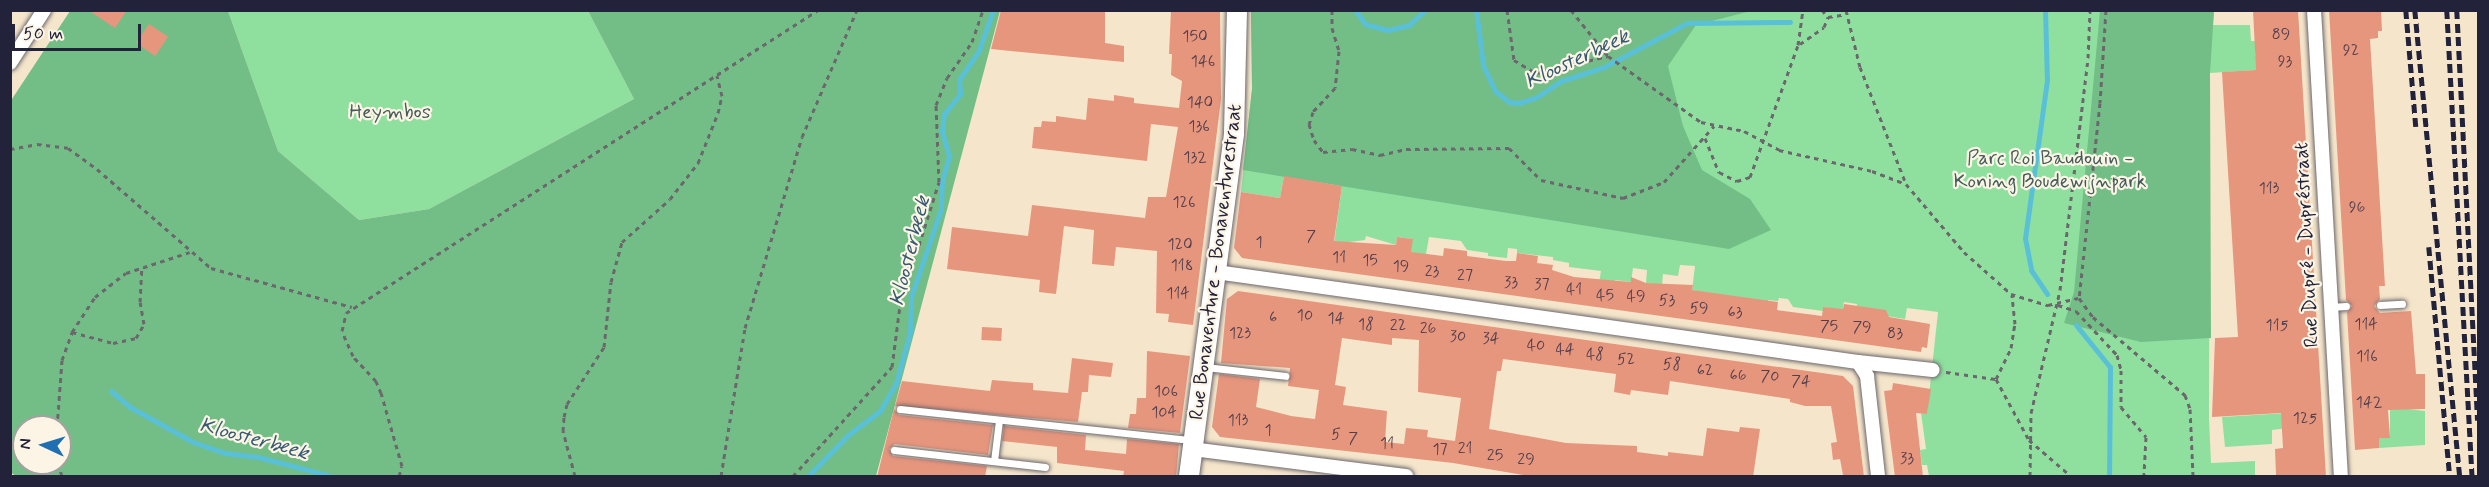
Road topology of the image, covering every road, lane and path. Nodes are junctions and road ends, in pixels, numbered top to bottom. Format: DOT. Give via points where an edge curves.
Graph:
graph roads {
  1 [pos="44,10"];
  2 [pos="818,10"];
  3 [pos="857,10"];
  4 [pos="983,10"];
  5 [pos="1237,10"];
  6 [pos="1332,10"];
  7 [pos="1507,10"];
  8 [pos="1571,10"];
  9 [pos="1803,10"];
  10 [pos="1822,10"];
  11 [pos="2090,10"];
  12 [pos="2106,10"];
  13 [pos="2314,10"];
  14 [pos="1846,12"];
  15 [pos="1828,17"];
  16 [pos="1798,45"];
  17 [pos="1608,56"];
  18 [pos="10,63"];
  19 [pos="717,76"];
  20 [pos="1714,126"];
  21 [pos="1705,138"];
  22 [pos="1765,141"];
  23 [pos="10,149"];
  24 [pos="1906,184"];
  25 [pos="190,252"];
  26 [pos="142,267"];
  27 [pos="1216,272"];
  28 [pos="2011,294"];
  29 [pos="2079,298"];
  30 [pos="2056,304"];
  31 [pos="2402,304"];
  32 [pos="2380,305"];
  33 [pos="2346,306"];
  34 [pos="352,307"];
  35 [pos="2330,307"];
  36 [pos="72,332"];
  37 [pos="1858,362"];
  38 [pos="1202,367"];
  39 [pos="1933,370"];
  40 [pos="1286,376"];
  41 [pos="1996,379"];
  42 [pos="900,409"];
  43 [pos="57,415"];
  44 [pos="999,420"];
  45 [pos="2029,440"];
  46 [pos="1193,445"];
  47 [pos="894,450"];
  48 [pos="994,461"];
  49 [pos="1045,467"];
  50 [pos="399,477"];
  51 [pos="576,477"];
  52 [pos="721,477"];
  53 [pos="793,477"];
  54 [pos="1189,477"];
  55 [pos="1406,477"];
  56 [pos="1878,477"];
  57 [pos="2030,477"];
  58 [pos="2071,477"];
  59 [pos="2144,477"];
  60 [pos="2193,477"];
  61 [pos="2341,477"];
  1 -- 18 [label="street"];
  2 -- 19 [label="path"];
  3 -- 52 [label="path" via="802,137 745,328"];
  4 -- 53 [label="path" via="972,42 946,78 936,105 939,182 900,305 892,367"];
  5 -- 27 [label="street, Rue Bonaventure - Bonaventurestraat" via="1236,114"];
  6 -- 21 [label="path" via="1332,28 1339,51 1335,88 1313,112 1309,124 1318,149 1323,152 1352,149 1373,155 1406,149 1509,148 1541,180 1623,198 1664,182"];
  7 -- 17 [label="path" via="1514,60 1536,74"];
  8 -- 17 [label="path"];
  9 -- 16 [label="path"];
  10 -- 15 [label="path"];
  11 -- 30 [label="path" via="2088,58"];
  12 -- 29 [label="path"];
  13 -- 35 [label="street, Rue Dupré - Dupréstraat"];
  14 -- 15 [label="path"];
  14 -- 24 [label="path" via="1860,67"];
  15 -- 16 [label="path" via="1824,27"];
  16 -- 22 [label="path"];
  17 -- 20 [label="path" via="1701,122"];
  19 -- 34 [label="path"];
  19 -- 51 [label="path" via="722,96 698,163 670,199 622,242 611,282 604,347 567,404 564,417 563,431"];
  20 -- 21 [label="path"];
  20 -- 22 [label="path" via="1744,131"];
  21 -- 22 [label="path" via="1719,172 1737,181 1750,177"];
  22 -- 24 [label="path" via="1779,150 1872,171"];
  23 -- 25 [label="path" via="37,144 68,148"];
  24 -- 28 [label="path" via="1964,252"];
  25 -- 26 [label="path"];
  25 -- 34 [label="path" via="221,272"];
  26 -- 36 [label="path" via="109,283"];
  26 -- 36 [label="path" via="140,302 144,324 136,338 113,343"];
  27 -- 37 [label="street"];
  27 -- 38 [label="street, Rue Bonaventure - Bonaventurestraat"];
  28 -- 30 [label="path" via="2039,304"];
  28 -- 41 [label="path" via="2014,333"];
  29 -- 30 [label="path"];
  29 -- 60 [label="path" via="2093,316 2185,395 2190,410"];
  30 -- 45 [label="path" via="2036,386"];
  30 -- 59 [label="path" via="2076,311 2117,355 2121,407 2146,437"];
  31 -- 32 [label="lane"];
  33 -- 35 [label="lane"];
  34 -- 50 [label="path" via="342,331 353,356 376,381 381,393 402,466"];
  35 -- 61 [label="street, Rue Dupré - Dupréstraat"];
  36 -- 43 [label="path" via="59,374"];
  37 -- 39 [label="street"];
  37 -- 56 [label="street" via="1867,376"];
  38 -- 40 [label="lane"];
  38 -- 46 [label="street, Rue Bonaventure - Bonaventurestraat"];
  39 -- 41 [label="path"];
  41 -- 45 [label="path"];
  42 -- 44 [label="lane"];
  44 -- 46 [label="lane"];
  44 -- 48 [label="lane"];
  45 -- 57 [label="path"];
  45 -- 58 [label="path"];
  46 -- 54 [label="street, Rue Bonaventure - Bonaventurestraat"];
  46 -- 55 [label="street"];
  47 -- 48 [label="lane"];
  48 -- 49 [label="lane"];
}
